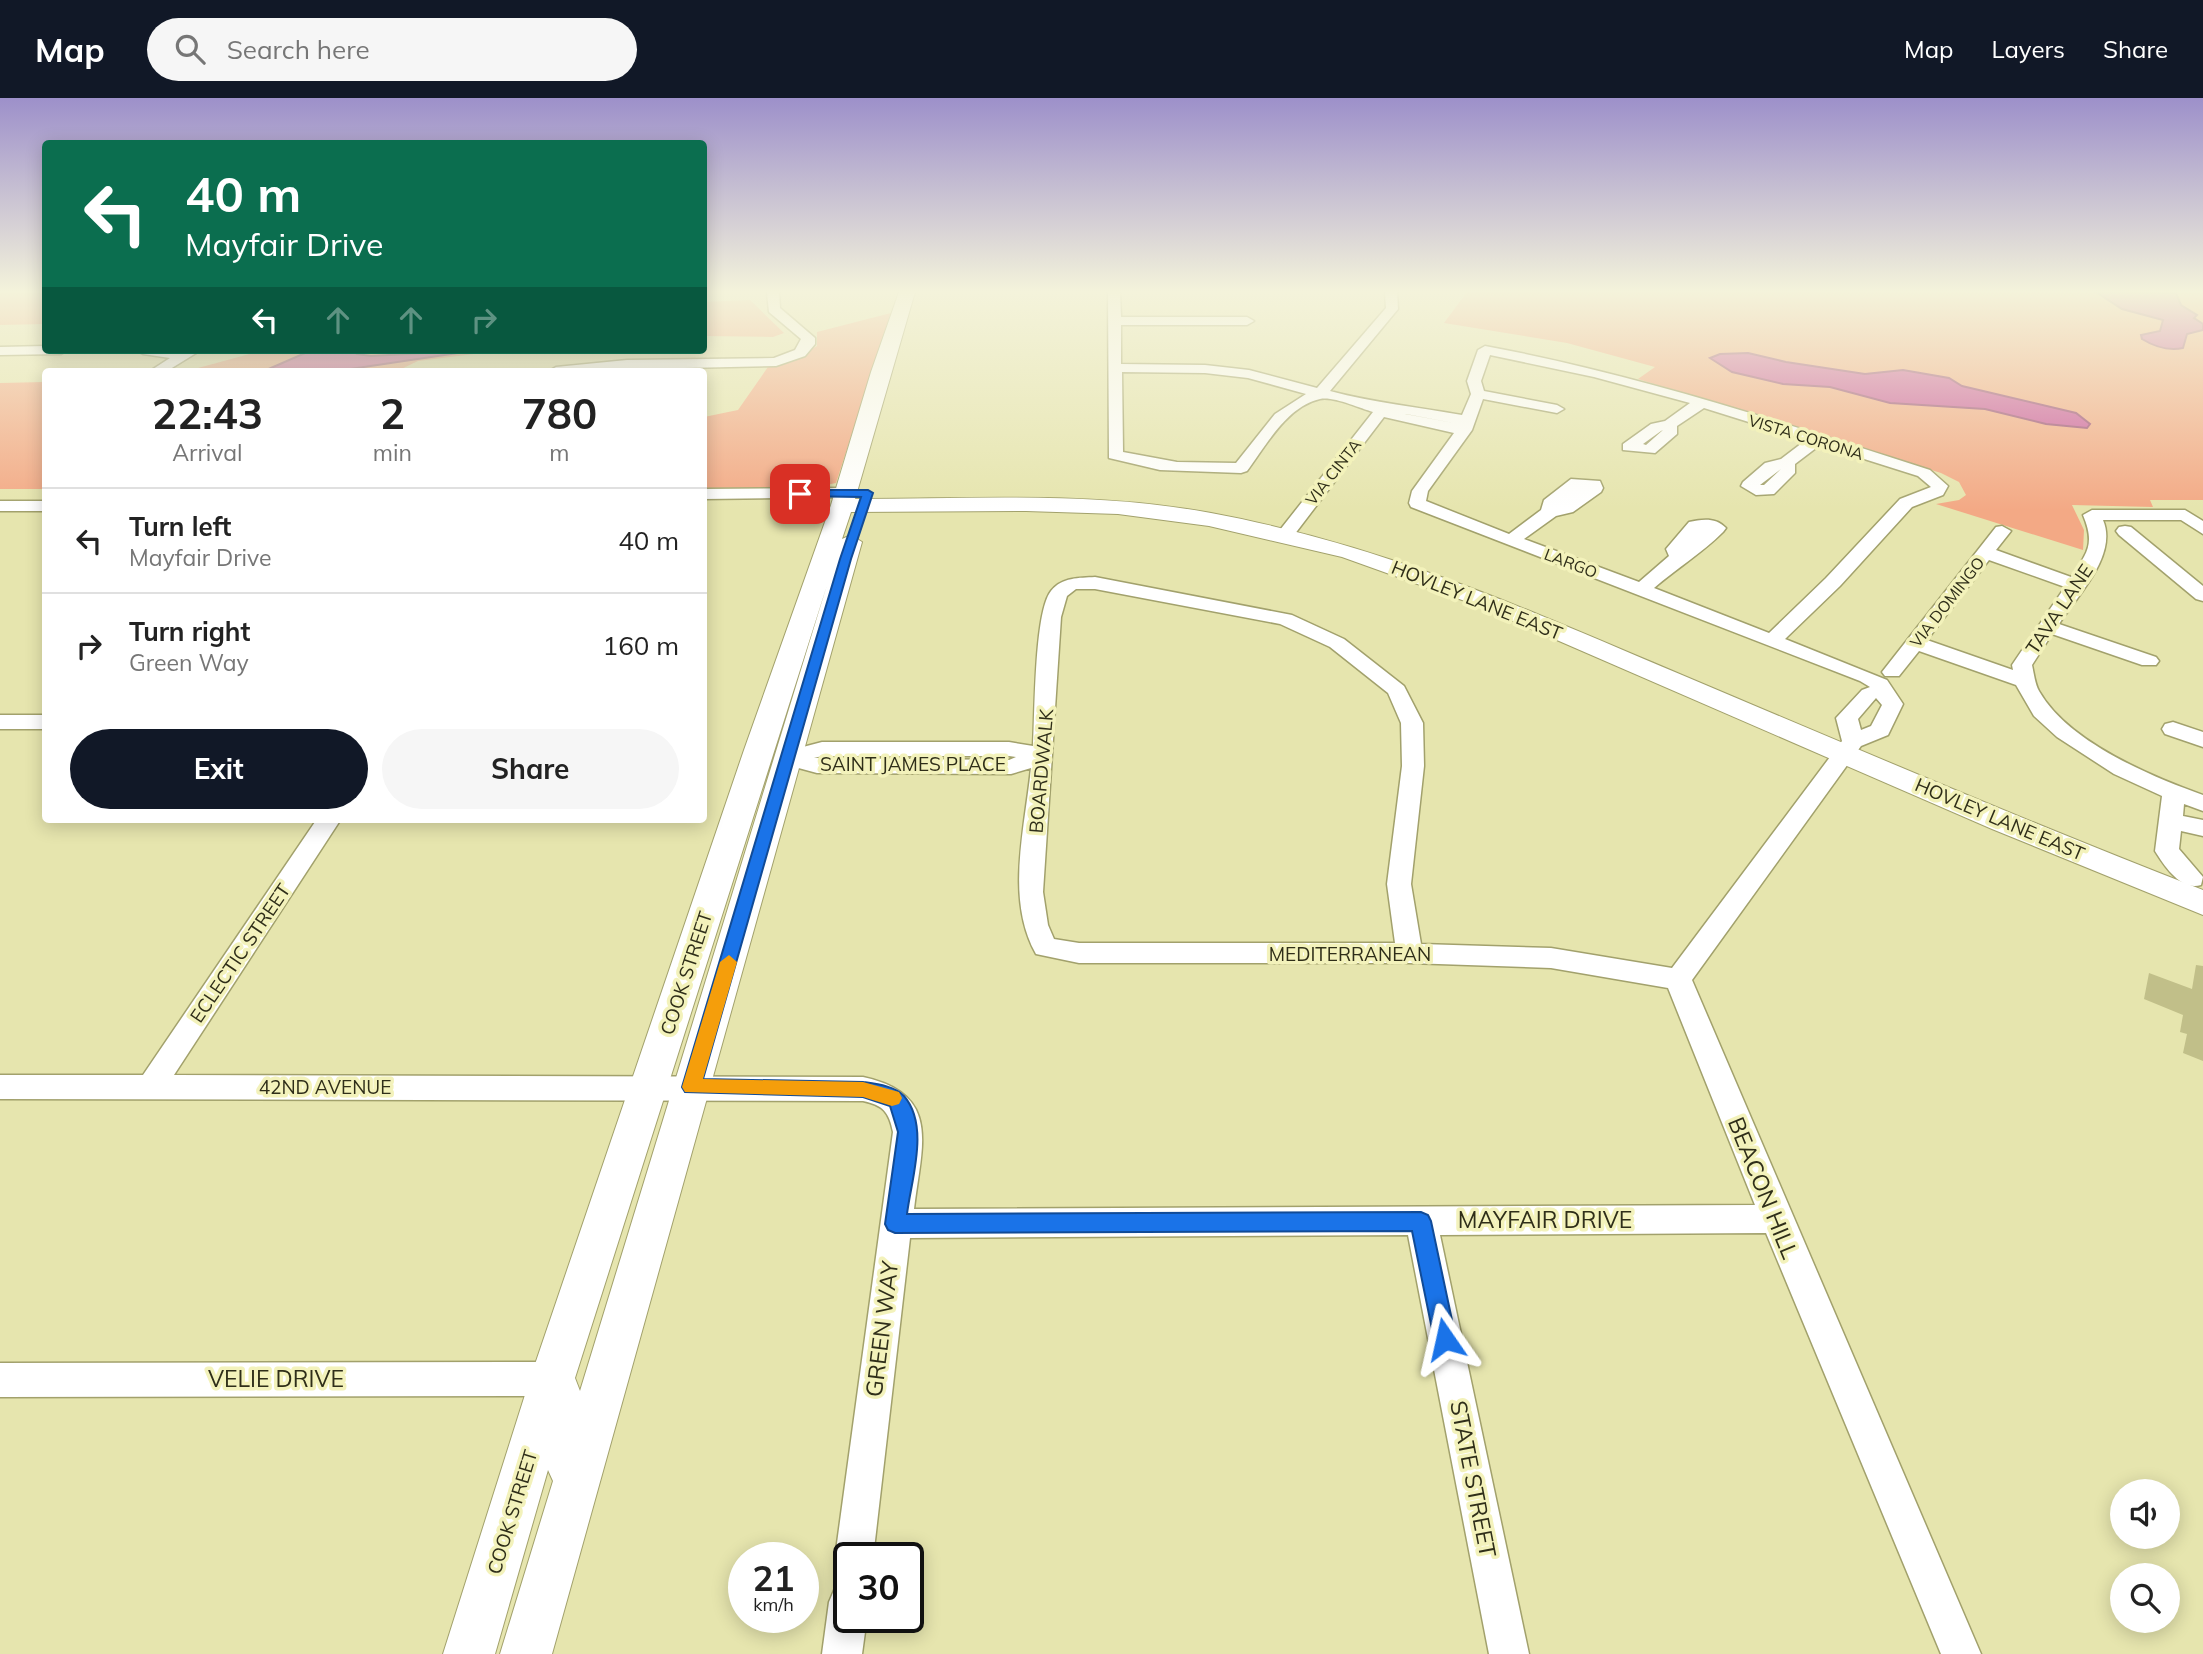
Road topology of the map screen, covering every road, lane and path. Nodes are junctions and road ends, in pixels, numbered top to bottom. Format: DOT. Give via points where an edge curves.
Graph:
graph roads {
  1 [pos="621,365"];
  2 [pos="891,365"];
  3 [pos="894,365"];
  4 [pos="1116,365"];
  5 [pos="1345,365"];
  6 [pos="1480,365"];
  7 [pos="1563,365"];
  8 [pos="586,368"];
  9 [pos="1116,368"];
  10 [pos="898,385"];
  11 [pos="1321,393"];
  12 [pos="1478,394"];
  13 [pos="1699,404"];
  14 [pos="1557,409"];
  15 [pos="1382,410"];
  16 [pos="1669,425"];
  17 [pos="1466,426"];
  18 [pos="1816,440"];
  19 [pos="1786,463"];
  20 [pos="707,494"];
  21 [pos="858,496"];
  22 [pos="0,497"];
  23 [pos="42,497"];
  24 [pos="707,505"];
  25 [pos="0,506"];
  26 [pos="42,506"];
  27 [pos="1550,512"];
  28 [pos="1289,529"];
  29 [pos="2203,529"];
  30 [pos="2002,531"];
  31 [pos="2125,531"];
  32 [pos="1512,540"];
  33 [pos="1986,553"];
  34 [pos="1679,557"];
  35 [pos="2076,584"];
  36 [pos="1642,589"];
  37 [pos="2203,595"];
  38 [pos="2047,626"];
  39 [pos="1771,642"];
  40 [pos="1916,643"];
  41 [pos="2149,661"];
  42 [pos="2021,680"];
  43 [pos="1886,681"];
  44 [pos="774,704"];
  45 [pos="0,722"];
  46 [pos="42,722"];
  47 [pos="2173,729"];
  48 [pos="2203,740"];
  49 [pos="1847,746"];
  50 [pos="1044,755"];
  51 [pos="788,758"];
  52 [pos="2174,792"];
  53 [pos="2203,803"];
  54 [pos="2171,821"];
  55 [pos="327,823"];
  56 [pos="2203,828"];
  57 [pos="2198,888"];
  58 [pos="1035,925"];
  59 [pos="1409,953"];
  60 [pos="1678,979"];
  61 [pos="649,1086"];
  62 [pos="0,1087"];
  63 [pos="151,1087"];
  64 [pos="691,1087"];
  65 [pos="1776,1219"];
  66 [pos="1421,1221"];
  67 [pos="895,1224"];
  68 [pos="552,1379"];
  69 [pos="0,1380"];
  70 [pos="570,1501"];
  71 [pos="856,1542"];
  72 [pos="845,1633"];
  73 [pos="469,1654"];
  74 [pos="526,1654"];
  75 [pos="842,1654"];
  76 [pos="1509,1654"];
  77 [pos="1961,1654"];
  1 -- 8 [label="street"];
  2 -- 10 [label="main road" via="888,382"];
  3 -- 21 [label="main road, COOK STREET"];
  4 -- 9 [label="street"];
  5 -- 11 [label="street"];
  6 -- 12 [label="street, LARGO" via="1475,381"];
  7 -- 13 [label="street, VISTA CORONA"];
  9 -- 11 [label="street" via="1249,374"];
  9 -- 11 [label="street" via="1123,457 1241,468 1280,418"];
  11 -- 15 [label="street"];
  12 -- 14 [label="street"];
  12 -- 17 [label="street, LARGO"];
  13 -- 16 [label="street"];
  13 -- 18 [label="street, VISTA CORONA"];
  15 -- 17 [label="street" via="1406,410"];
  15 -- 28 [label="street, VIA CINTA"];
  17 -- 32 [label="street, LARGO" via="1420,491 1417,503"];
  18 -- 19 [label="street"];
  18 -- 39 [label="street, VISTA CORONA" via="1924,474 1940,486 1906,503"];
  20 -- 21 [label="street, HOVLEY LANE EAST"];
  21 -- 24 [label="street, HOVLEY LANE EAST"];
  21 -- 28 [label="main road, HOVLEY LANE EAST" via="1096,508"];
  21 -- 44 [label="main road, COOK STREET"];
  21 -- 51 [label="main road, COOK STREET"];
  22 -- 23 [label="street"];
  25 -- 26 [label="street"];
  27 -- 32 [label="street"];
  28 -- 49 [label="main road, HOVLEY LANE EAST" via="1451,573"];
  29 -- 35 [label="street, TAVA LANE" via="2185,515 2092,515 2100,543"];
  30 -- 33 [label="street, VIA DOMINGO"];
  31 -- 37 [label="street"];
  32 -- 36 [label="street, LARGO"];
  33 -- 35 [label="street"];
  33 -- 40 [label="street, VIA DOMINGO"];
  34 -- 36 [label="street"];
  35 -- 38 [label="street, TAVA LANE"];
  36 -- 39 [label="street, LARGO"];
  38 -- 41 [label="street"];
  38 -- 42 [label="street, TAVA LANE" via="2022,665"];
  39 -- 43 [label="street, LARGO" via="1880,684"];
  40 -- 42 [label="street"];
  40 -- 43 [label="street, VIA DOMINGO"];
  42 -- 52 [label="street, TAVA LANE" via="2043,713 2071,737"];
  43 -- 49 [label="street" via="1847,718"];
  43 -- 49 [label="street" via="1893,704 1880,730"];
  44 -- 51 [label="main road"];
  44 -- 61 [label="main road, COOK STREET"];
  45 -- 46 [label="street"];
  47 -- 48 [label="street"];
  49 -- 57 [label="main road, HOVLEY LANE EAST"];
  49 -- 60 [label="street"];
  50 -- 51 [label="street, SAINT JAMES PLACE" via="1009,749 822,749"];
  50 -- 58 [label="street, BOARDWALK" via="1031,892"];
  50 -- 59 [label="street, BOARDWALK" via="1051,617 1058,594 1071,584 1095,583 1285,619 1337,643 1397,690 1412,723 1413,766 1399,884"];
  51 -- 64 [label="main road, COOK STREET"];
  52 -- 53 [label="street, TAVA LANE"];
  52 -- 54 [label="street"];
  54 -- 56 [label="street"];
  54 -- 57 [label="street" via="2167,851"];
  55 -- 63 [label="street, ECLECTIC STREET"];
  58 -- 59 [label="street, MEDITERRANEAN" via="1045,947 1079,953"];
  59 -- 60 [label="street, MEDITERRANEAN" via="1551,958"];
  60 -- 65 [label="street, BEACON HILL"];
  61 -- 63 [label="street, 42ND AVENUE"];
  61 -- 64 [label="street, GREEN WAY"];
  61 -- 68 [label="main road, COOK STREET"];
  62 -- 63 [label="street, 42ND AVENUE"];
  64 -- 67 [label="street, GREEN WAY" via="863,1089 897,1100 908,1132"];
  64 -- 70 [label="main road, COOK STREET"];
  65 -- 66 [label="street, MAYFAIR DRIVE"];
  65 -- 77 [label="street, BEACON HILL"];
  66 -- 67 [label="street, MAYFAIR DRIVE"];
  66 -- 76 [label="street, STATE STREET"];
  67 -- 71 [label="street, GREEN WAY"];
  68 -- 69 [label="street, VELIE DRIVE"];
  68 -- 70 [label="main road" via="565,1404 572,1445"];
  68 -- 73 [label="main road, COOK STREET"];
  70 -- 74 [label="main road, COOK STREET"];
  72 -- 75 [label="street"];
}
